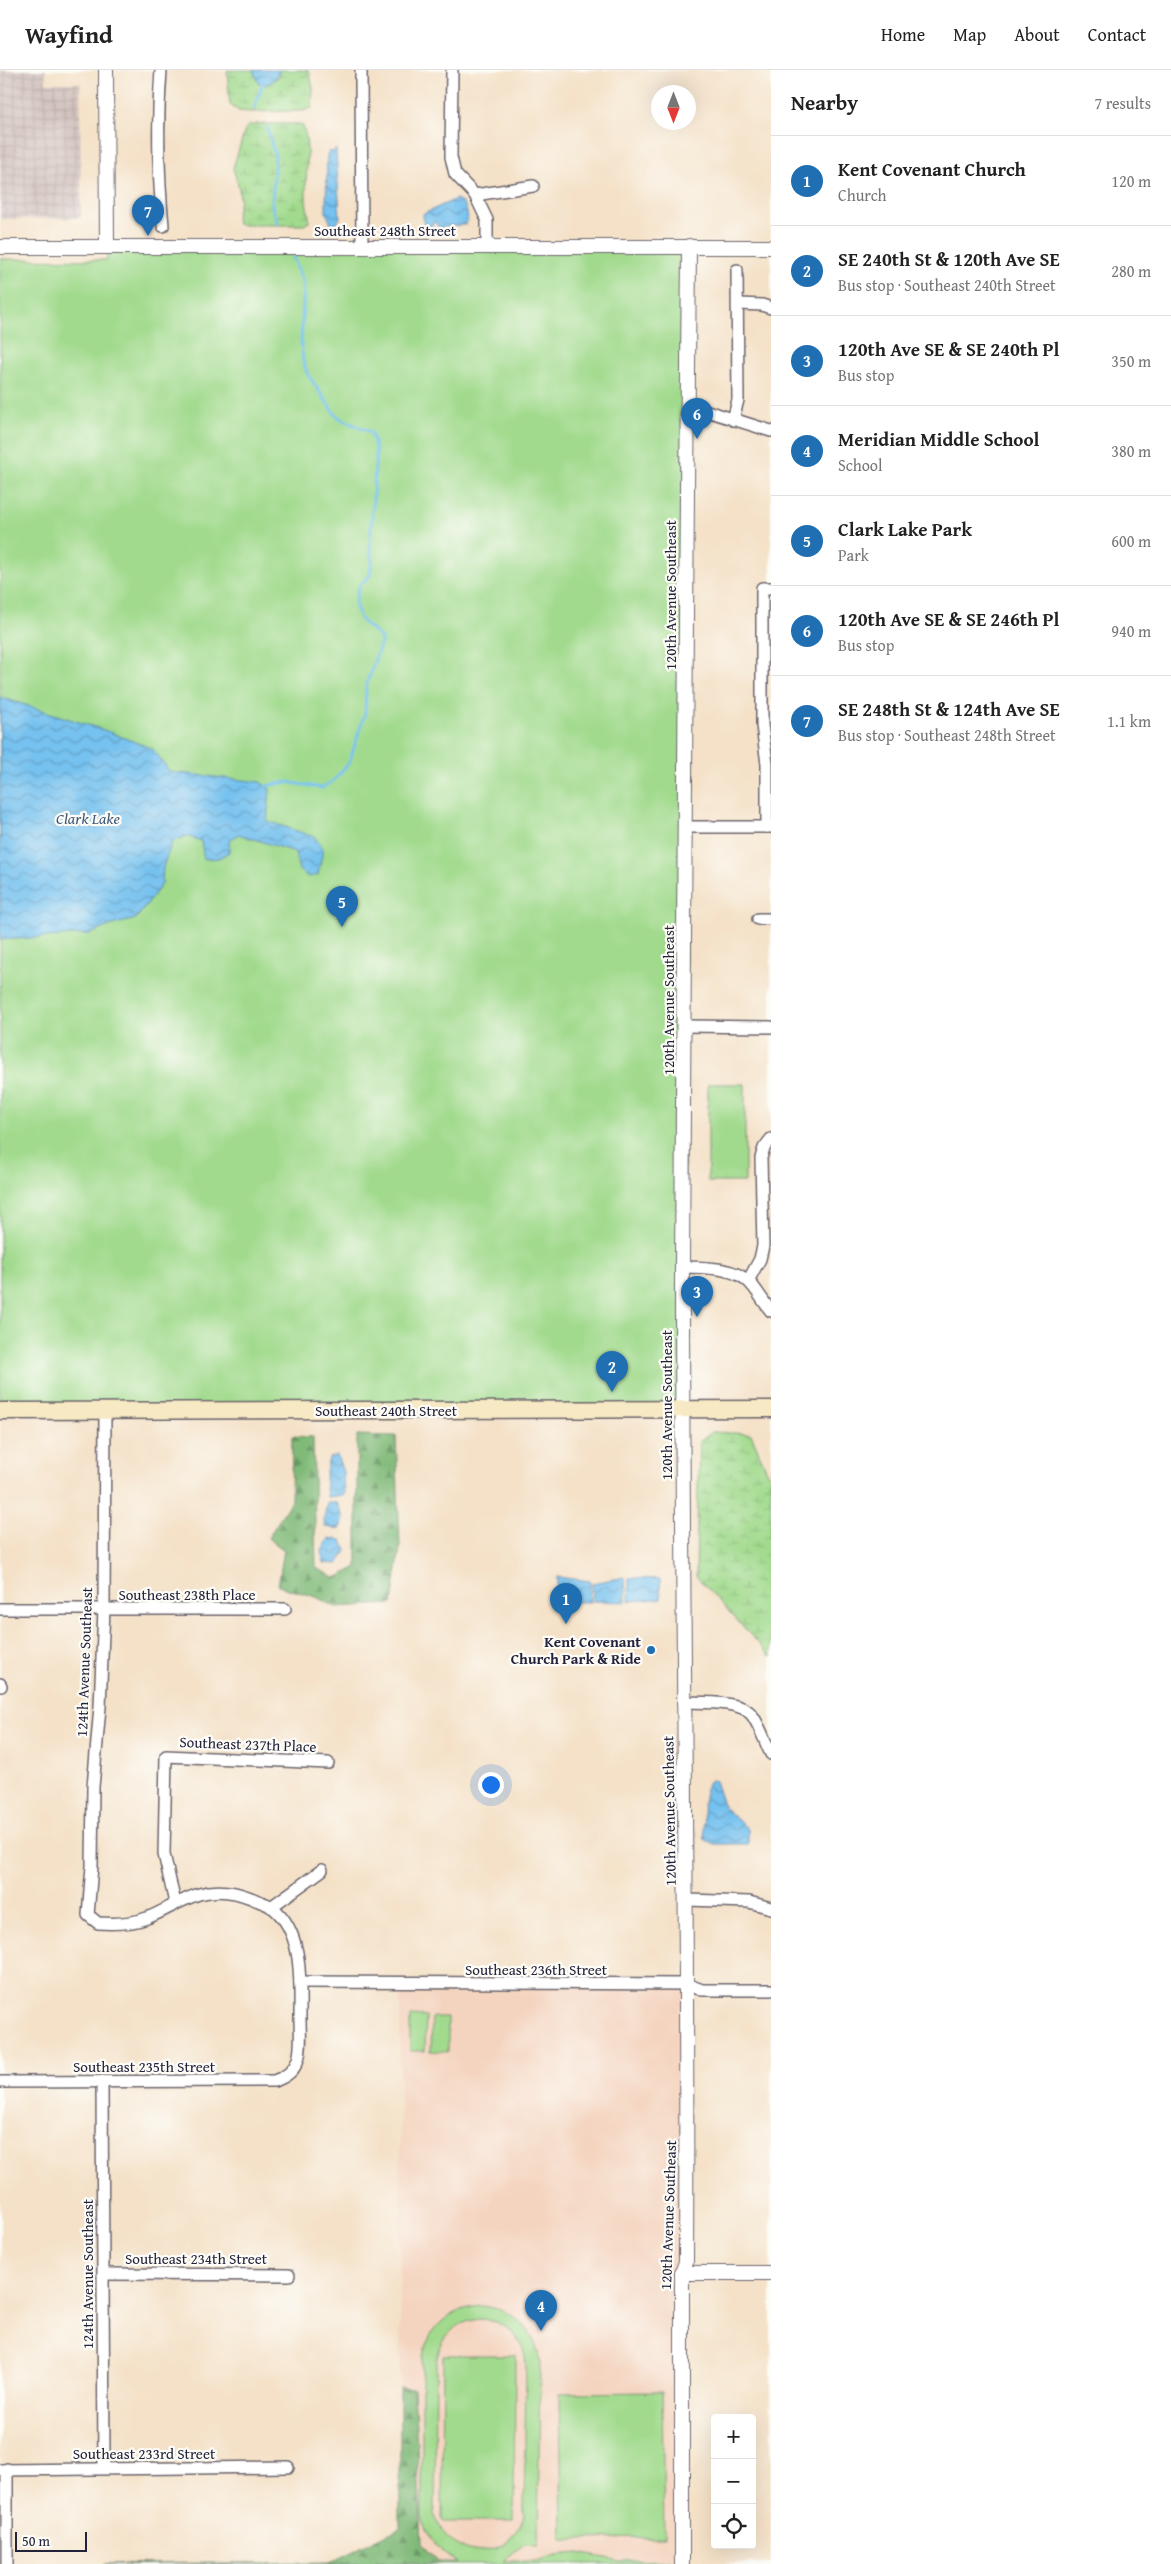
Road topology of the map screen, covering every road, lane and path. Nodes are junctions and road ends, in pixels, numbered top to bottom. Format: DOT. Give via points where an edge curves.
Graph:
graph roads {
  1 [pos="106,70"];
  2 [pos="161,70"];
  3 [pos="361,70"];
  4 [pos="452,70"];
  5 [pos="533,186"];
  6 [pos="474,195"];
  7 [pos="163,226"];
  8 [pos="487,245"];
  9 [pos="362,246"];
  10 [pos="689,246"];
  11 [pos="0,247"];
  12 [pos="771,247"];
  13 [pos="107,248"];
  14 [pos="737,270"];
  15 [pos="738,304"];
  16 [pos="771,308"];
  17 [pos="688,405"];
  18 [pos="733,420"];
  19 [pos="771,431"];
  20 [pos="767,588"];
  21 [pos="685,827"];
  22 [pos="769,827"];
  23 [pos="758,918"];
  24 [pos="771,918"];
  25 [pos="684,1026"];
  26 [pos="771,1027"];
  27 [pos="771,1139"];
  28 [pos="682,1267"];
  29 [pos="748,1281"];
  30 [pos="771,1311"];
  31 [pos="683,1409"];
  32 [pos="771,1409"];
  33 [pos="105,1410"];
  34 [pos="0,1411"];
  35 [pos="0,1608"];
  36 [pos="104,1608"];
  37 [pos="285,1609"];
  38 [pos="683,1702"];
  39 [pos="771,1754"];
  40 [pos="328,1763"];
  41 [pos="322,1870"];
  42 [pos="687,1900"];
  43 [pos="175,1903"];
  44 [pos="272,1907"];
  45 [pos="771,1908"];
  46 [pos="300,1982"];
  47 [pos="686,1984"];
  48 [pos="771,1990"];
  49 [pos="102,2081"];
  50 [pos="0,2082"];
  51 [pos="682,2273"];
  52 [pos="771,2273"];
  53 [pos="103,2274"];
  54 [pos="289,2275"];
  55 [pos="104,2467"];
  56 [pos="288,2467"];
  57 [pos="3,2470"];
  58 [pos="7,2564"];
  59 [pos="682,2564"];
  1 -- 13 [label="street"];
  2 -- 7 [label="street" via="157,123"];
  3 -- 9 [label="street"];
  4 -- 6 [label="street" via="451,157 455,174"];
  5 -- 6 [label="street"];
  6 -- 8 [label="street" via="487,220"];
  8 -- 9 [label="street, Southeast 248th Street"];
  8 -- 10 [label="street, Southeast 248th Street"];
  9 -- 13 [label="street, Southeast 248th Street"];
  10 -- 12 [label="street, Southeast 248th Street"];
  10 -- 17 [label="street, 120th Avenue Southeast"];
  11 -- 13 [label="street, Southeast 248th Street"];
  14 -- 15 [label="street"];
  15 -- 16 [label="street"];
  15 -- 18 [label="street" via="738,400"];
  17 -- 18 [label="street"];
  17 -- 21 [label="street, 120th Avenue Southeast"];
  18 -- 19 [label="street"];
  20 -- 22 [label="street" via="762,725"];
  21 -- 22 [label="street"];
  21 -- 25 [label="street, 120th Avenue Southeast"];
  23 -- 24 [label="street"];
  25 -- 26 [label="street"];
  25 -- 28 [label="street, 120th Avenue Southeast"];
  27 -- 29 [label="street" via="761,1158 763,1246"];
  28 -- 29 [label="street" via="716,1268 738,1274"];
  28 -- 31 [label="street, 120th Avenue Southeast"];
  29 -- 30 [label="street"];
  31 -- 32 [label="main road, Southeast 240th Street"];
  31 -- 33 [label="main road, Southeast 240th Street"];
  31 -- 38 [label="street, 120th Avenue Southeast"];
  33 -- 34 [label="main road, Southeast 240th Street"];
  33 -- 36 [label="street, 124th Avenue Southeast"];
  35 -- 36 [label="street, Southeast 238th Place"];
  36 -- 37 [label="street, Southeast 238th Place"];
  36 -- 43 [label="street, 124th Avenue Southeast" via="88,1915 98,1924 130,1922 146,1919"];
  38 -- 39 [label="street" via="732,1705 748,1710"];
  38 -- 42 [label="street, 120th Avenue Southeast"];
  40 -- 43 [label="street, Southeast 237th Place" via="166,1756 164,1854"];
  41 -- 44 [label="street"];
  42 -- 45 [label="street" via="749,1902"];
  42 -- 47 [label="street, 120th Avenue Southeast"];
  43 -- 44 [label="street" via="221,1891 243,1895"];
  44 -- 46 [label="street" via="288,1926"];
  46 -- 47 [label="street, Southeast 236th Street"];
  46 -- 49 [label="street, Southeast 235th Street" via="300,2054 287,2077 274,2081"];
  47 -- 48 [label="street, Southeast 236th Street" via="702,1990"];
  47 -- 51 [label="street, 120th Avenue Southeast" via="686,2262"];
  49 -- 50 [label="street, Southeast 235th Street"];
  49 -- 53 [label="street, 124th Avenue Southeast"];
  51 -- 52 [label="street"];
  51 -- 59 [label="street, 120th Avenue Southeast"];
  53 -- 54 [label="street, Southeast 234th Street"];
  53 -- 55 [label="street, 124th Avenue Southeast"];
  55 -- 56 [label="street, Southeast 233rd Street"];
  55 -- 57 [label="street, Southeast 233rd Street"];
  57 -- 58 [label="street"];
}
